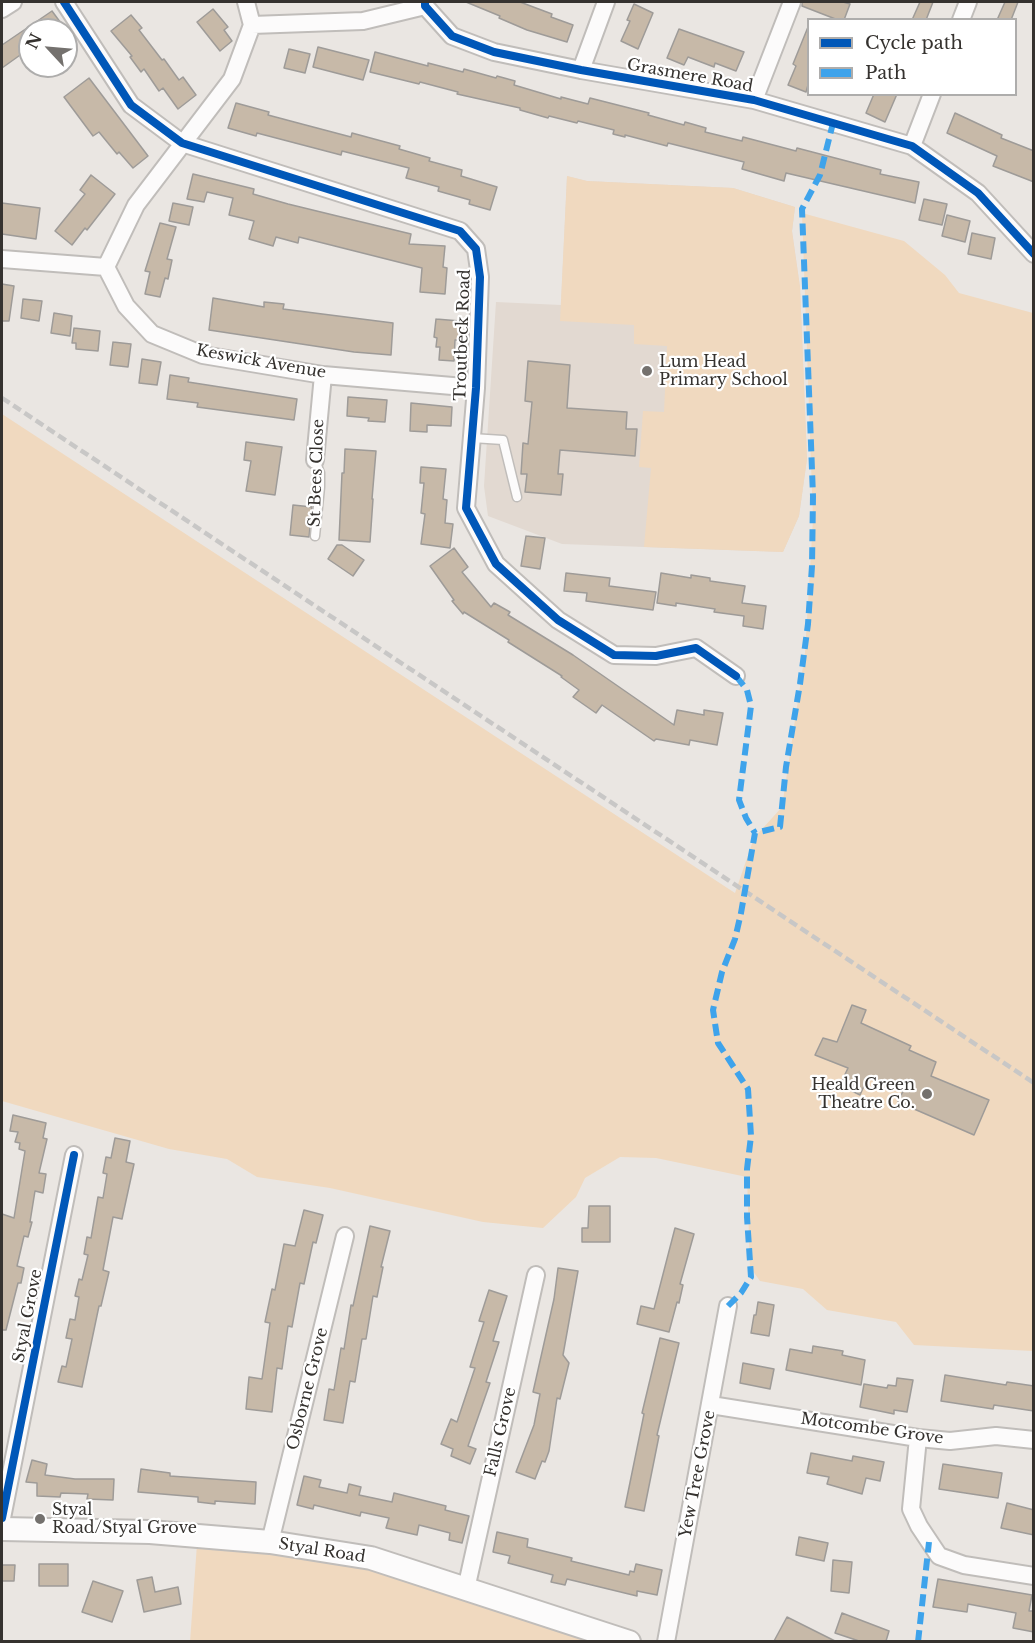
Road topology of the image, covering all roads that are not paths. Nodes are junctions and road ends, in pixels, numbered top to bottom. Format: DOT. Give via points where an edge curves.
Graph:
graph roads {
  1 [pos="13,2"];
  2 [pos="63,2"];
  3 [pos="246,2"];
  4 [pos="606,2"];
  5 [pos="792,2"];
  6 [pos="968,2"];
  7 [pos="425,4"];
  8 [pos="2,9"];
  9 [pos="962,18"];
  10 [pos="252,25"];
  11 [pos="581,70"];
  12 [pos="931,96"];
  13 [pos="754,100"];
  14 [pos="182,143"];
  15 [pos="912,146"];
  16 [pos="1034,254"];
  17 [pos="2,259"];
  18 [pos="106,267"];
  19 [pos="323,375"];
  20 [pos="476,388"];
  21 [pos="472,438"];
  22 [pos="315,460"];
  23 [pos="517,497"];
  24 [pos="315,536"];
  25 [pos="736,676"];
  26 [pos="74,1155"];
  27 [pos="345,1236"];
  28 [pos="536,1275"];
  29 [pos="728,1306"];
  30 [pos="711,1405"];
  31 [pos="918,1438"];
  32 [pos="1034,1440"];
  33 [pos="2,1518"];
  34 [pos="2,1529"];
  35 [pos="270,1542"];
  36 [pos="1034,1576"];
  37 [pos="466,1589"];
  38 [pos="629,1641"];
  39 [pos="666,1641"];
  1 -- 8 [label="street"];
  2 -- 14 [label="street, Troutbeck Road" via="131,105"];
  3 -- 10 [label="street"];
  4 -- 11 [label="street"];
  5 -- 13 [label="street"];
  6 -- 9 [label="street"];
  7 -- 10 [label="street" via="363,21"];
  7 -- 11 [label="street, Grasmere Road" via="452,36 494,52"];
  10 -- 14 [label="street" via="232,79"];
  11 -- 13 [label="street, Grasmere Road"];
  12 -- 15 [label="street"];
  13 -- 15 [label="street, Grasmere Road"];
  14 -- 18 [label="street" via="136,205"];
  14 -- 20 [label="street, Troutbeck Road" via="460,231 476,249 480,277"];
  15 -- 16 [label="street, Grasmere Road" via="978,193"];
  17 -- 18 [label="street"];
  18 -- 19 [label="street, Keswick Avenue" via="126,306 152,334 203,355"];
  19 -- 20 [label="street, Keswick Avenue"];
  19 -- 22 [label="street, St Bees Close"];
  20 -- 21 [label="street, Troutbeck Road"];
  21 -- 23 [label="lane" via="504,440"];
  21 -- 25 [label="street, Troutbeck Road" via="466,507 496,564 558,620 614,655 656,656 696,648"];
  22 -- 24 [label="lane, St Bees Close" via="320,487"];
  26 -- 33 [label="street, Styal Grove"];
  27 -- 35 [label="street, Osborne Grove"];
  28 -- 37 [label="street, Falls Grove"];
  29 -- 30 [label="street, Yew Tree Grove"];
  30 -- 31 [label="street, Motcombe Grove"];
  30 -- 39 [label="street, Yew Tree Grove"];
  31 -- 32 [label="street, Motcombe Grove" via="950,1441 996,1436"];
  31 -- 36 [label="street" via="911,1509 939,1556"];
  34 -- 35 [label="main road, Styal Road" via="150,1532"];
  35 -- 37 [label="main road, Styal Road" via="371,1558"];
  37 -- 38 [label="main road, Styal Road"];
}
